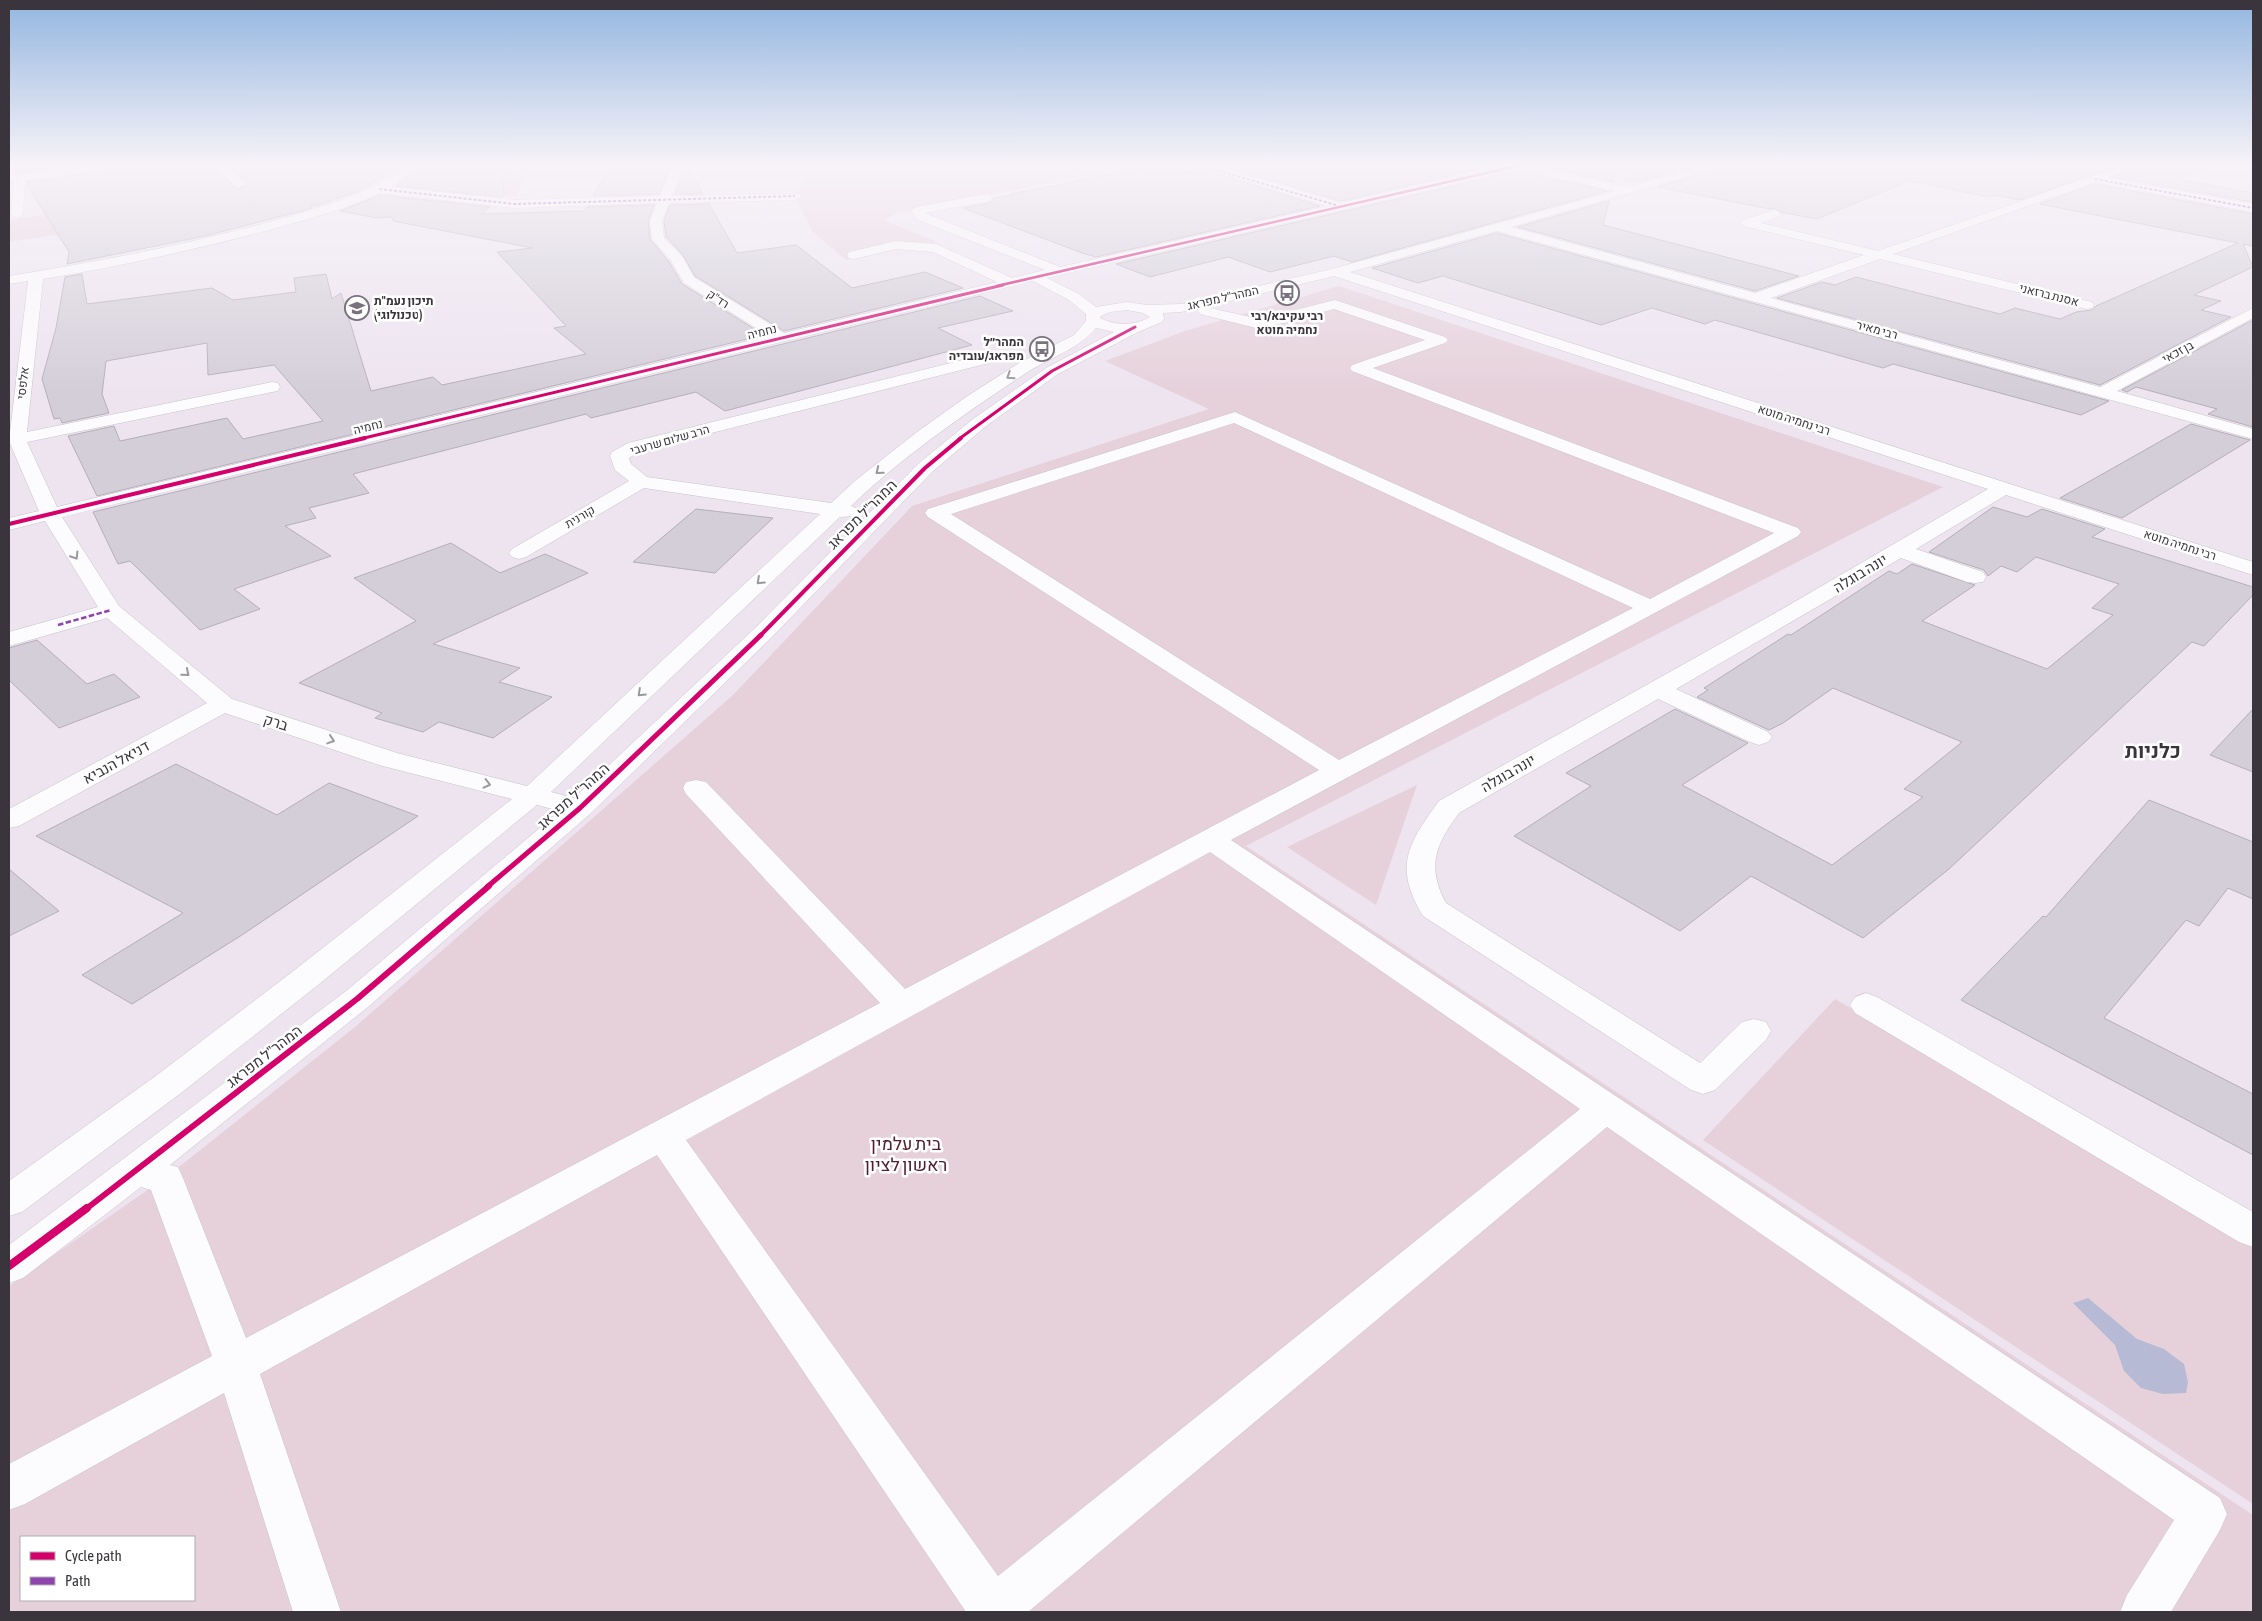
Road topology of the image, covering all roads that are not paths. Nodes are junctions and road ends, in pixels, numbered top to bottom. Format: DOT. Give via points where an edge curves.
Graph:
graph roads {
  1 [pos="212,241"];
  2 [pos="660,241"];
  3 [pos="982,241"];
  4 [pos="1189,241"];
  5 [pos="1453,241"];
  6 [pos="1547,241"];
  7 [pos="1822,241"];
  8 [pos="1916,241"];
  9 [pos="1878,254"];
  10 [pos="854,255"];
  11 [pos="1059,271"];
  12 [pos="1335,272"];
  13 [pos="36,276"];
  14 [pos="1034,277"];
  15 [pos="1312,278"];
  16 [pos="9,280"];
  17 [pos="1009,282"];
  18 [pos="1074,297"];
  19 [pos="1759,297"];
  20 [pos="2088,305"];
  21 [pos="1117,306"];
  22 [pos="1204,311"];
  23 [pos="2253,312"];
  24 [pos="1094,317"];
  25 [pos="1145,319"];
  26 [pos="781,337"];
  27 [pos="987,359"];
  28 [pos="272,386"];
  29 [pos="2103,392"];
  30 [pos="2253,434"];
  31 [pos="17,439"];
  32 [pos="641,482"];
  33 [pos="2004,488"];
  34 [pos="835,510"];
  35 [pos="50,514"];
  36 [pos="877,516"];
  37 [pos="9,524"];
  38 [pos="1899,550"];
  39 [pos="519,553"];
  40 [pos="2253,569"];
  41 [pos="1975,577"];
  42 [pos="1651,608"];
  43 [pos="111,610"];
  44 [pos="9,639"];
  45 [pos="1656,689"];
  46 [pos="223,704"];
  47 [pos="1760,737"];
  48 [pos="1338,771"];
  49 [pos="696,788"];
  50 [pos="532,796"];
  51 [pos="580,808"];
  52 [pos="9,820"];
  53 [pos="1210,839"];
  54 [pos="1866,1005"];
  55 [pos="902,1006"];
  56 [pos="1754,1031"];
  57 [pos="1606,1108"];
  58 [pos="663,1135"];
  59 [pos="135,1171"];
  60 [pos="9,1201"];
  61 [pos="2253,1231"];
  62 [pos="9,1266"];
  63 [pos="236,1365"];
  64 [pos="9,1488"];
  65 [pos="317,1612"];
  66 [pos="993,1612"];
  67 [pos="2144,1612"];
  1 -- 13 [label="street"];
  2 -- 26 [label="street, רד\"ק" via="677,259 689,280"];
  3 -- 11 [label="street"];
  4 -- 11 [label="street, נחמיה"];
  5 -- 12 [label="street"];
  6 -- 19 [label="street, רבי מאיר"];
  7 -- 9 [label="street, אסנת ברזאני"];
  8 -- 9 [label="street"];
  9 -- 19 [label="street"];
  9 -- 20 [label="street, אסנת ברזאני"];
  10 -- 17 [label="street" via="896,245 936,248"];
  11 -- 14 [label="street, נחמיה"];
  12 -- 15 [label="street"];
  12 -- 33 [label="street, רבי נחמיה מוטא"];
  13 -- 16 [label="street"];
  13 -- 31 [label="street, אלפסי"];
  14 -- 17 [label="street, נחמיה"];
  14 -- 18 [label="street"];
  15 -- 22 [label="street, המהר\"ל מפראג"];
  15 -- 25 [label="street, המהר\"ל מפראג"];
  17 -- 26 [label="street, נחמיה"];
  18 -- 21 [label="street"];
  18 -- 24 [label="street"];
  19 -- 29 [label="street, רבי מאיר"];
  21 -- 24 [label="street"];
  21 -- 25 [label="street"];
  22 -- 25 [label="street, המהר\"ל מפראג"];
  22 -- 42 [label="street" via="1260,324 1335,304 1440,340 1358,368 1791,532"];
  23 -- 29 [label="street, בן זכאי"];
  24 -- 25 [label="street" via="1113,327"];
  24 -- 34 [label="street, המהר\"ל מפראג, one-way" via="1079,338 1025,366 923,436"];
  25 -- 36 [label="street, המהר\"ל מפראג" via="1052,371 979,423 925,468"];
  26 -- 35 [label="street, נחמיה"];
  27 -- 32 [label="street, הרב שלום שרעבי" via="634,447 619,456 622,466"];
  28 -- 31 [label="street"];
  29 -- 30 [label="street, רבי מאיר"];
  31 -- 35 [label="street"];
  32 -- 34 [label="street"];
  32 -- 39 [label="street, קורנית"];
  33 -- 38 [label="street, יונה בוגלה"];
  33 -- 40 [label="street, רבי נחמיה מוטא"];
  34 -- 36 [label="street"];
  34 -- 50 [label="street, המהר\"ל מפראג, one-way"];
  35 -- 37 [label="street, נחמיה"];
  35 -- 43 [label="street, ברק, one-way"];
  36 -- 51 [label="street, המהר\"ל מפראג" via="762,634"];
  38 -- 41 [label="street"];
  38 -- 45 [label="street, יונה בוגלה"];
  42 -- 48 [label="street"];
  42 -- 48 [label="street" via="1235,417 935,512"];
  43 -- 44 [label="street"];
  43 -- 46 [label="street, ברק, one-way"];
  45 -- 47 [label="street"];
  45 -- 56 [label="street, יונה בוגלה" via="1449,807 1427,840 1421,855 1419,878 1434,909 1703,1081"];
  46 -- 50 [label="street, ברק, one-way" via="388,759"];
  46 -- 52 [label="street, דניאל הנביא"];
  48 -- 53 [label="street"];
  49 -- 55 [label="street"];
  50 -- 51 [label="street, ברק"];
  50 -- 60 [label="street, המהר\"ל מפראג" via="184,1072"];
  51 -- 59 [label="street, המהר\"ל מפראג" via="357,999"];
  53 -- 55 [label="street"];
  53 -- 57 [label="street"];
  54 -- 61 [label="street"];
  55 -- 58 [label="street"];
  57 -- 66 [label="street"];
  57 -- 67 [label="street" via="2204,1514"];
  58 -- 63 [label="street"];
  58 -- 66 [label="street"];
  59 -- 62 [label="street, המהר\"ל מפראג"];
  59 -- 63 [label="street" via="165,1178"];
  63 -- 64 [label="street"];
  63 -- 65 [label="street"];
}
